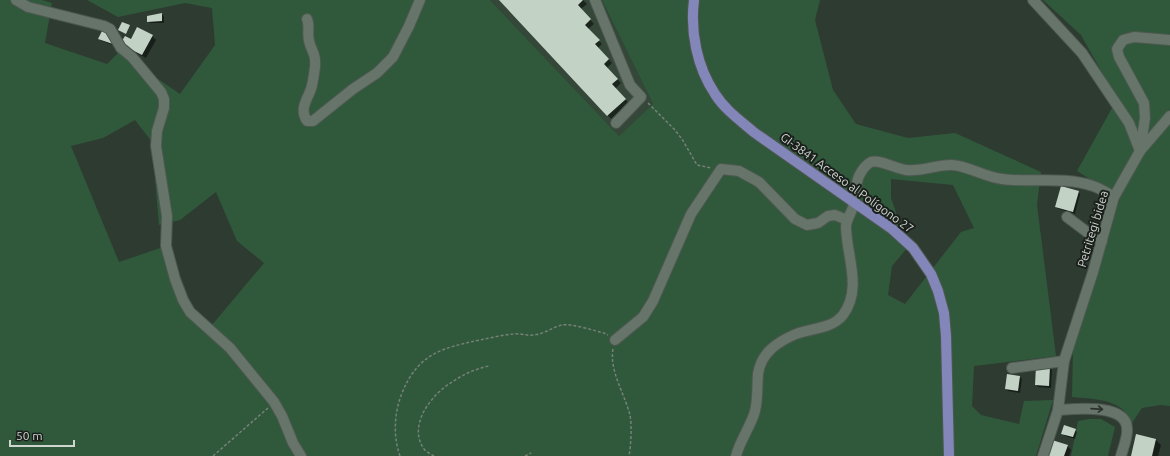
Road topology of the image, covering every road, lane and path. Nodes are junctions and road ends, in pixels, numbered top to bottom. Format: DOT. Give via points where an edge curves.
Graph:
graph roads {
  1 [pos="16,0"];
  2 [pos="420,0"];
  3 [pos="594,0"];
  4 [pos="694,0"];
  5 [pos="1033,0"];
  6 [pos="307,19"];
  7 [pos="1170,40"];
  8 [pos="641,97"];
  9 [pos="1170,116"];
  10 [pos="616,123"];
  11 [pos="1140,151"];
  12 [pos="721,169"];
  13 [pos="1114,197"];
  14 [pos="855,202"];
  15 [pos="1067,217"];
  16 [pos="847,220"];
  17 [pos="1102,241"];
  18 [pos="615,340"];
  19 [pos="1064,360"];
  20 [pos="489,366"];
  21 [pos="1012,368"];
  22 [pos="274,402"];
  23 [pos="1058,410"];
  24 [pos="531,453"];
  25 [pos="213,456"];
  26 [pos="301,456"];
  27 [pos="400,456"];
  28 [pos="434,456"];
  29 [pos="525,456"];
  30 [pos="628,456"];
  31 [pos="736,456"];
  32 [pos="948,456"];
  33 [pos="1044,456"];
  34 [pos="1121,456"];
  1 -- 22 [label="street" via="28,7 110,28 121,48 132,57 161,92 164,108 157,131 156,146 167,216 166,246 175,279 190,312 230,348"];
  2 -- 6 [label="street" via="393,57 377,73 313,121 307,121 303,116 315,68 315,54 309,40"];
  3 -- 8 [label="street" via="630,85"];
  4 -- 14 [label="main road, GI-3841 Acceso al Polígono 27" via="693,33 700,64 715,94 734,116 755,133"];
  5 -- 11 [label="street" via="1082,53 1129,123"];
  7 -- 11 [label="street, Petritegi bidea" via="1134,37 1123,40 1117,49 1144,103 1145,118"];
  8 -- 10 [label="street"];
  8 -- 12 [label="path" via="674,129 697,165"];
  9 -- 11 [label="street"];
  11 -- 13 [label="street, Petritegi bidea"];
  12 -- 16 [label="street" via="739,171 759,182 794,219 807,225 835,215"];
  12 -- 18 [label="street" via="691,214 653,301 643,317"];
  13 -- 14 [label="street" via="1081,182 1000,179 962,166 906,170 872,162 865,166 859,177 854,195"];
  13 -- 17 [label="street, Petritegi bidea"];
  14 -- 16 [label="street"];
  14 -- 32 [label="main road, GI-3841 Acceso al Polígono 27" via="913,248 931,274 938,291 944,313 946,336"];
  15 -- 17 [label="street"];
  16 -- 31 [label="street" via="847,245 853,285 850,302 842,315 832,324 800,332 783,339 771,348 763,359 758,373 755,412"];
  17 -- 19 [label="street, Petritegi bidea"];
  18 -- 27 [label="path" via="604,333 563,325 534,335 513,334 442,349 425,359 414,370 398,402 395,436"];
  18 -- 30 [label="path" via="612,354 630,416 631,448"];
  19 -- 21 [label="street"];
  19 -- 23 [label="street, Petritegi bidea"];
  20 -- 28 [label="path" via="472,370 452,381 432,399 422,415 420,442 425,450"];
  22 -- 25 [label="path"];
  22 -- 26 [label="street"];
  23 -- 33 [label="street, Petritegi bidea"];
  23 -- 34 [label="street, one-way" via="1097,408 1121,417 1126,422 1127,429"];
  24 -- 29 [label="path"];
}
